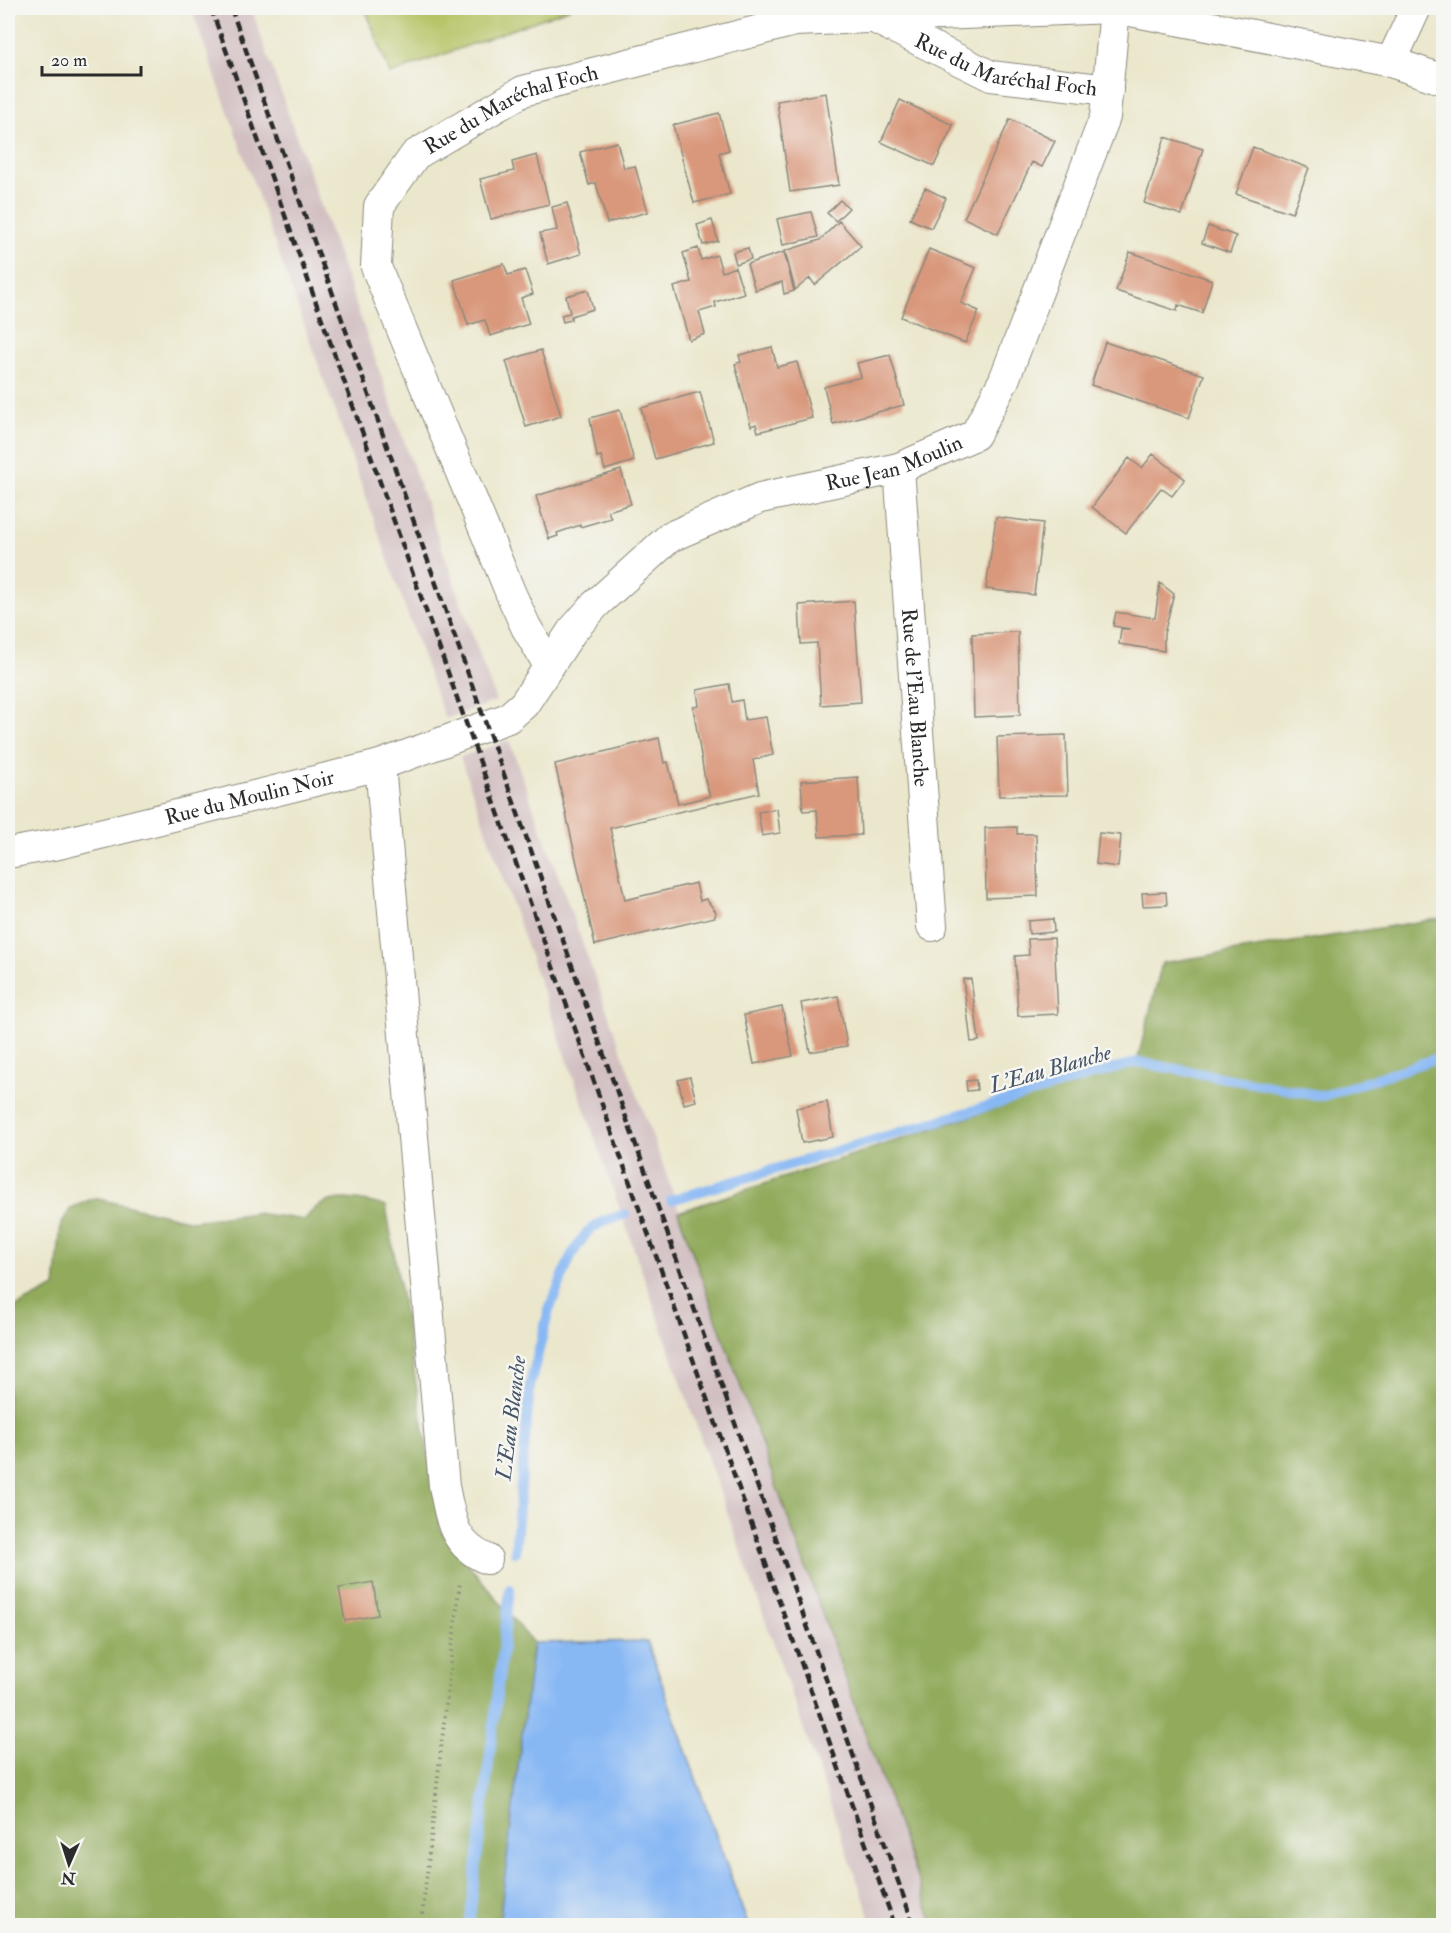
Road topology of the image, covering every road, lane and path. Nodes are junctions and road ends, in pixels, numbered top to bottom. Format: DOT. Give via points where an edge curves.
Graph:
graph roads {
  1 [pos="1114,8"];
  2 [pos="1416,8"];
  3 [pos="872,18"];
  4 [pos="1391,62"];
  5 [pos="1443,80"];
  6 [pos="1108,90"];
  7 [pos="899,468"];
  8 [pos="548,664"];
  9 [pos="486,726"];
  10 [pos="380,765"];
  11 [pos="8,853"];
  12 [pos="932,926"];
  13 [pos="479,1556"];
  14 [pos="421,1926"];
  1 -- 3 [label="street, Rue du Maréchal Foch"];
  1 -- 4 [label="street, Rue du Maréchal Foch"];
  1 -- 6 [label="street, Rue Jean Moulin"];
  2 -- 4 [label="street"];
  3 -- 6 [label="street, Rue du Maréchal Foch" via="991,75"];
  3 -- 8 [label="street, Rue du Maréchal Foch" via="795,21 523,91 416,155 379,207 376,267 511,594"];
  4 -- 5 [label="street, Rue du Maréchal Foch"];
  6 -- 7 [label="street, Rue Jean Moulin" via="1105,117 1004,380 975,435"];
  7 -- 8 [label="street, Rue Jean Moulin" via="760,498 670,537 595,605"];
  7 -- 12 [label="street, Rue de l'Eau Blanche"];
  8 -- 9 [label="street, Rue Jean Moulin" via="519,711"];
  9 -- 10 [label="street, Rue du Moulin Noir"];
  10 -- 11 [label="street, Rue du Moulin Noir"];
  10 -- 13 [label="street" via="444,1486 458,1537"];
  13 -- 14 [label="path" via="460,1581"];
}
